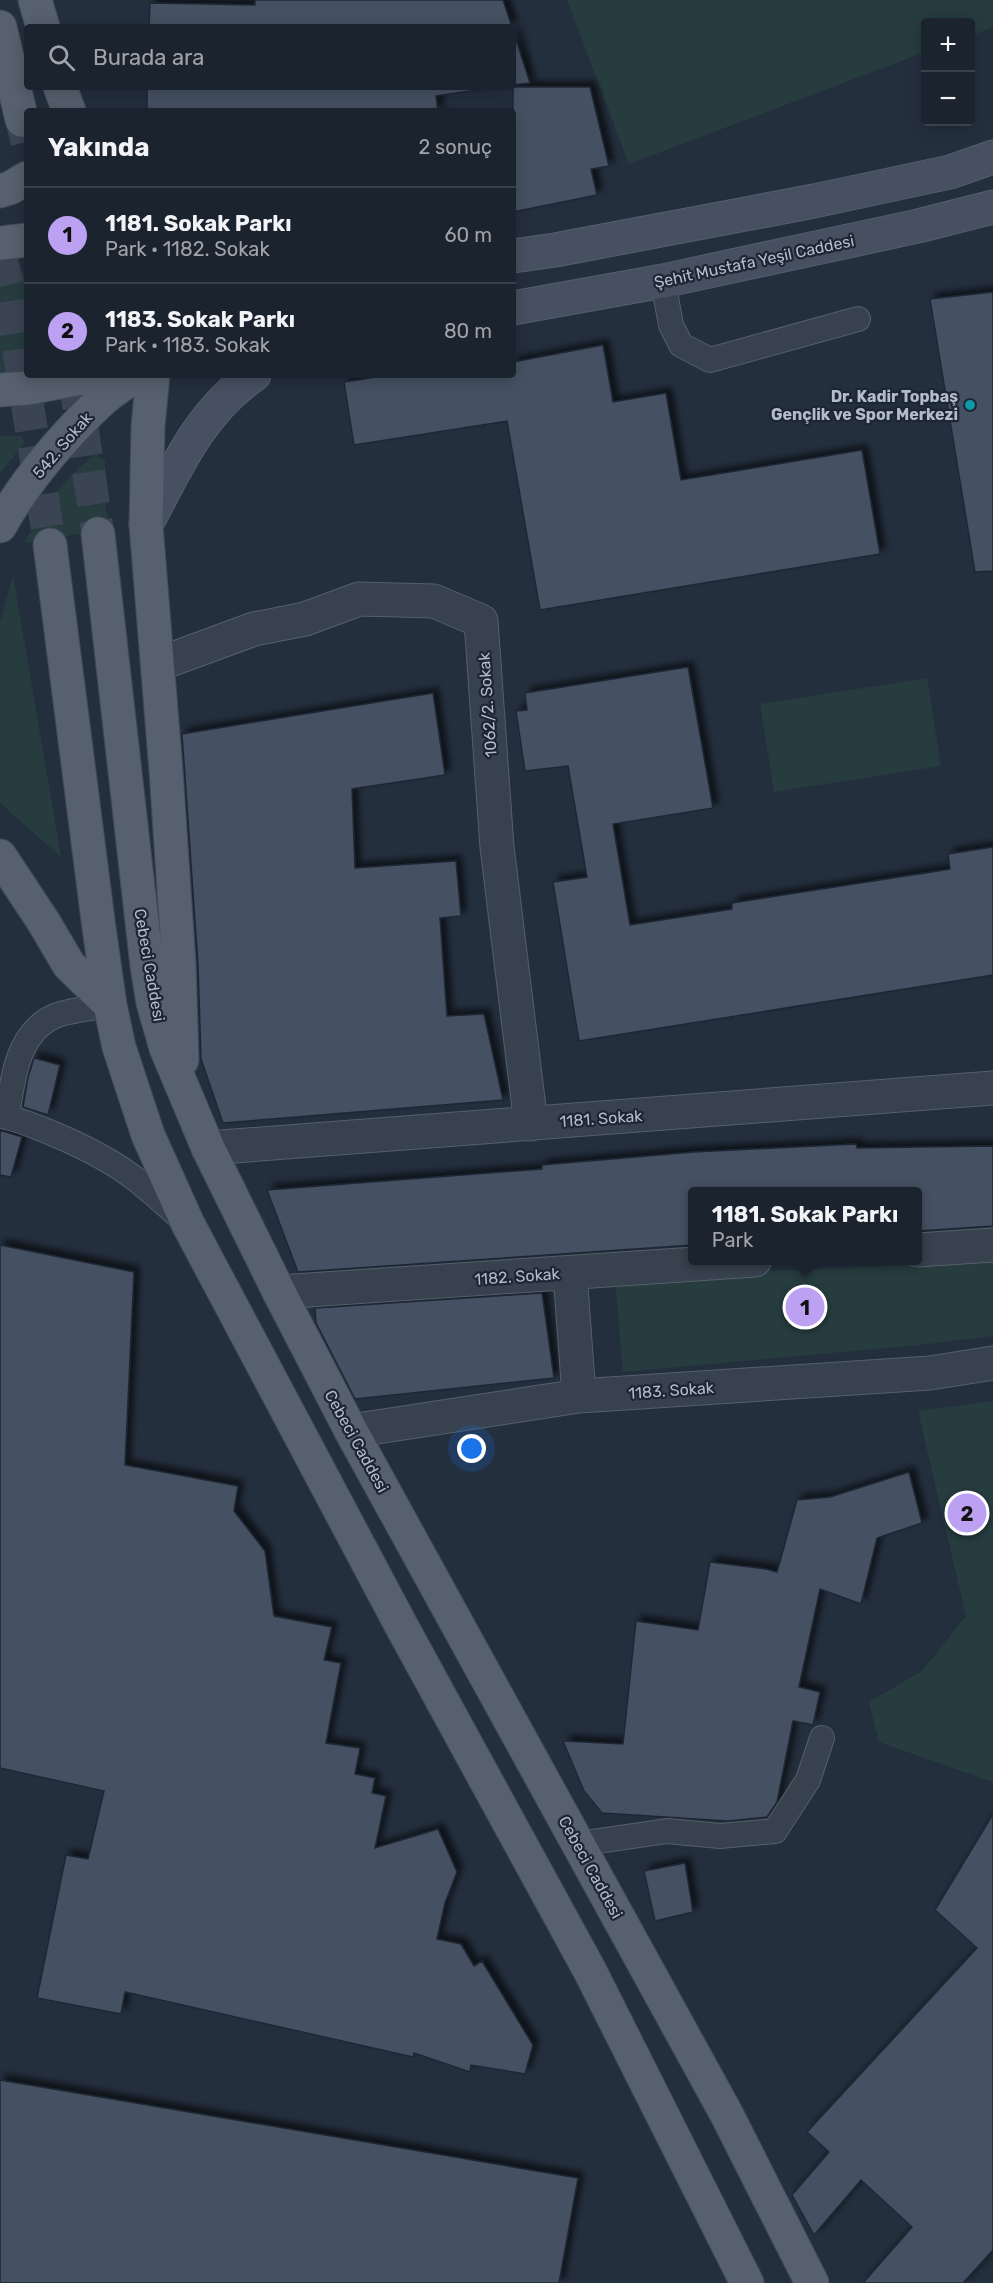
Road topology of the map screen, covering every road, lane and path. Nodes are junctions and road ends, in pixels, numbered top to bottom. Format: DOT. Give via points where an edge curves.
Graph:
graph roads {
  1 [pos="35,0"];
  2 [pos="42,24"];
  3 [pos="0,27"];
  4 [pos="22,120"];
  5 [pos="993,158"];
  6 [pos="24,180"];
  7 [pos="0,191"];
  8 [pos="993,207"];
  9 [pos="24,240"];
  10 [pos="0,243"];
  11 [pos="516,256"];
  12 [pos="663,281"];
  13 [pos="516,307"];
  14 [pos="858,319"];
  15 [pos="81,378"];
  16 [pos="132,378"];
  17 [pos="153,378"];
  18 [pos="250,378"];
  19 [pos="0,390"];
  20 [pos="146,525"];
  21 [pos="0,526"];
  22 [pos="98,534"];
  23 [pos="50,545"];
  24 [pos="159,664"];
  25 [pos="0,856"];
  26 [pos="10,885"];
  27 [pos="110,1005"];
  28 [pos="993,1088"];
  29 [pos="184,1091"];
  30 [pos="4,1116"];
  31 [pos="531,1124"];
  32 [pos="208,1148"];
  33 [pos="188,1224"];
  34 [pos="993,1245"];
  35 [pos="922,1250"];
  36 [pos="688,1265"];
  37 [pos="570,1273"];
  38 [pos="279,1292"];
  39 [pos="993,1363"];
  40 [pos="579,1396"];
  41 [pos="351,1431"];
  42 [pos="822,1738"];
  43 [pos="578,1844"];
  44 [pos="747,2283"];
  45 [pos="812,2283"];
  1 -- 2 [label="main road"];
  3 -- 4 [label="main road"];
  5 -- 11 [label="main road" via="950,172 814,201"];
  6 -- 7 [label="main road"];
  8 -- 12 [label="main road, Şehit Mustafa Yeşil Caddesi"];
  9 -- 10 [label="main road"];
  12 -- 13 [label="main road, Şehit Mustafa Yeşil Caddesi"];
  12 -- 14 [label="lane" via="671,325 681,345 710,360"];
  15 -- 19 [label="main road"];
  16 -- 21 [label="main road, 542. Sokak" via="103,399 52,453"];
  17 -- 20 [label="main road"];
  18 -- 20 [label="main road" via="212,413 189,445"];
  20 -- 24 [label="main road"];
  22 -- 29 [label="main road, Cebeci Caddesi" via="147,966 163,1037"];
  23 -- 27 [label="main road"];
  24 -- 29 [label="main road"];
  24 -- 31 [label="street, 1062/2. Sokak" via="254,629 305,619 359,599 434,601 481,621 497,847"];
  25 -- 26 [label="main road"];
  26 -- 27 [label="main road" via="43,921 69,965"];
  27 -- 30 [label="lane" via="55,1016 30,1033 13,1077"];
  27 -- 33 [label="main road" via="119,1047 148,1135"];
  28 -- 31 [label="street, 1181. Sokak"];
  29 -- 32 [label="main road, Cebeci Caddesi"];
  30 -- 33 [label="lane" via="38,1127 110,1161"];
  31 -- 32 [label="street, 1181. Sokak"];
  32 -- 38 [label="main road, Cebeci Caddesi"];
  33 -- 44 [label="main road" via="590,1971"];
  34 -- 35 [label="street"];
  36 -- 37 [label="street, 1182. Sokak"];
  37 -- 38 [label="street, 1182. Sokak"];
  37 -- 40 [label="street"];
  38 -- 41 [label="main road, Cebeci Caddesi"];
  39 -- 40 [label="street, 1183. Sokak" via="930,1373"];
  40 -- 41 [label="street, 1183. Sokak"];
  41 -- 43 [label="main road, Cebeci Caddesi"];
  42 -- 43 [label="lane" via="808,1780 775,1831 720,1836 667,1831"];
  43 -- 45 [label="main road, Cebeci Caddesi" via="726,2113"];
}
